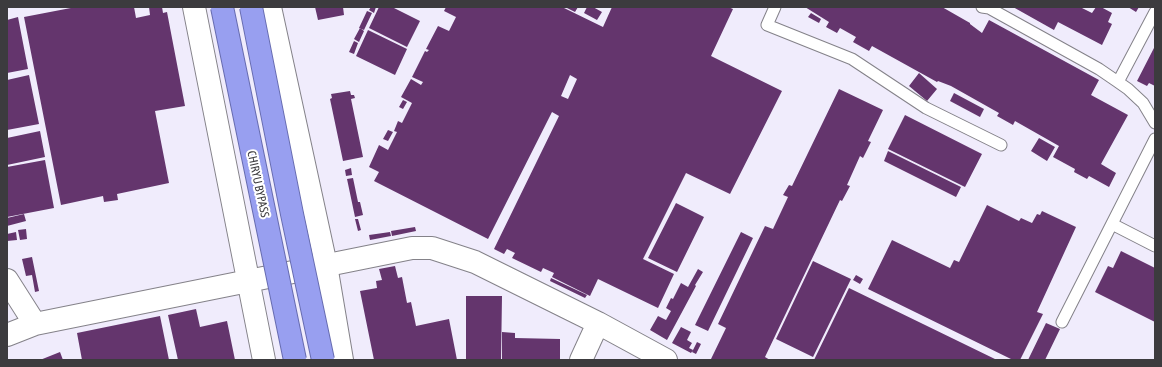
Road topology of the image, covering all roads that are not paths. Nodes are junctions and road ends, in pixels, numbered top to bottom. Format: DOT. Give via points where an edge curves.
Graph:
graph roads {
  1 [pos="194,7"];
  2 [pos="222,7"];
  3 [pos="251,7"];
  4 [pos="270,7"];
  5 [pos="775,7"];
  6 [pos="982,7"];
  7 [pos="1155,12"];
  8 [pos="1118,82"];
  9 [pos="1155,123"];
  10 [pos="1155,139"];
  11 [pos="1001,145"];
  12 [pos="1112,224"];
  13 [pos="1155,246"];
  14 [pos="326,265"];
  15 [pos="7,280"];
  16 [pos="248,281"];
  17 [pos="1062,322"];
  18 [pos="598,323"];
  19 [pos="35,324"];
  20 [pos="7,335"];
  21 [pos="264,360"];
  22 [pos="295,360"];
  23 [pos="323,360"];
  24 [pos="342,360"];
  25 [pos="581,360"];
  26 [pos="666,360"];
  1 -- 16 [label="street"];
  2 -- 22 [label="highway, CHIRYU BYPASS, bridge"];
  3 -- 23 [label="highway, bridge"];
  4 -- 14 [label="street"];
  5 -- 11 [label="lane" via="767,25 852,59 926,108"];
  6 -- 8 [label="lane" via="989,8 1099,68"];
  7 -- 8 [label="lane"];
  8 -- 9 [label="lane" via="1143,103"];
  10 -- 12 [label="lane"];
  12 -- 13 [label="lane"];
  12 -- 17 [label="lane"];
  14 -- 16 [label="street"];
  14 -- 18 [label="street" via="412,248 432,248 475,262"];
  14 -- 24 [label="street"];
  15 -- 19 [label="street"];
  16 -- 19 [label="street"];
  16 -- 21 [label="street"];
  18 -- 25 [label="street"];
  18 -- 26 [label="street"];
  19 -- 20 [label="street"];
}
